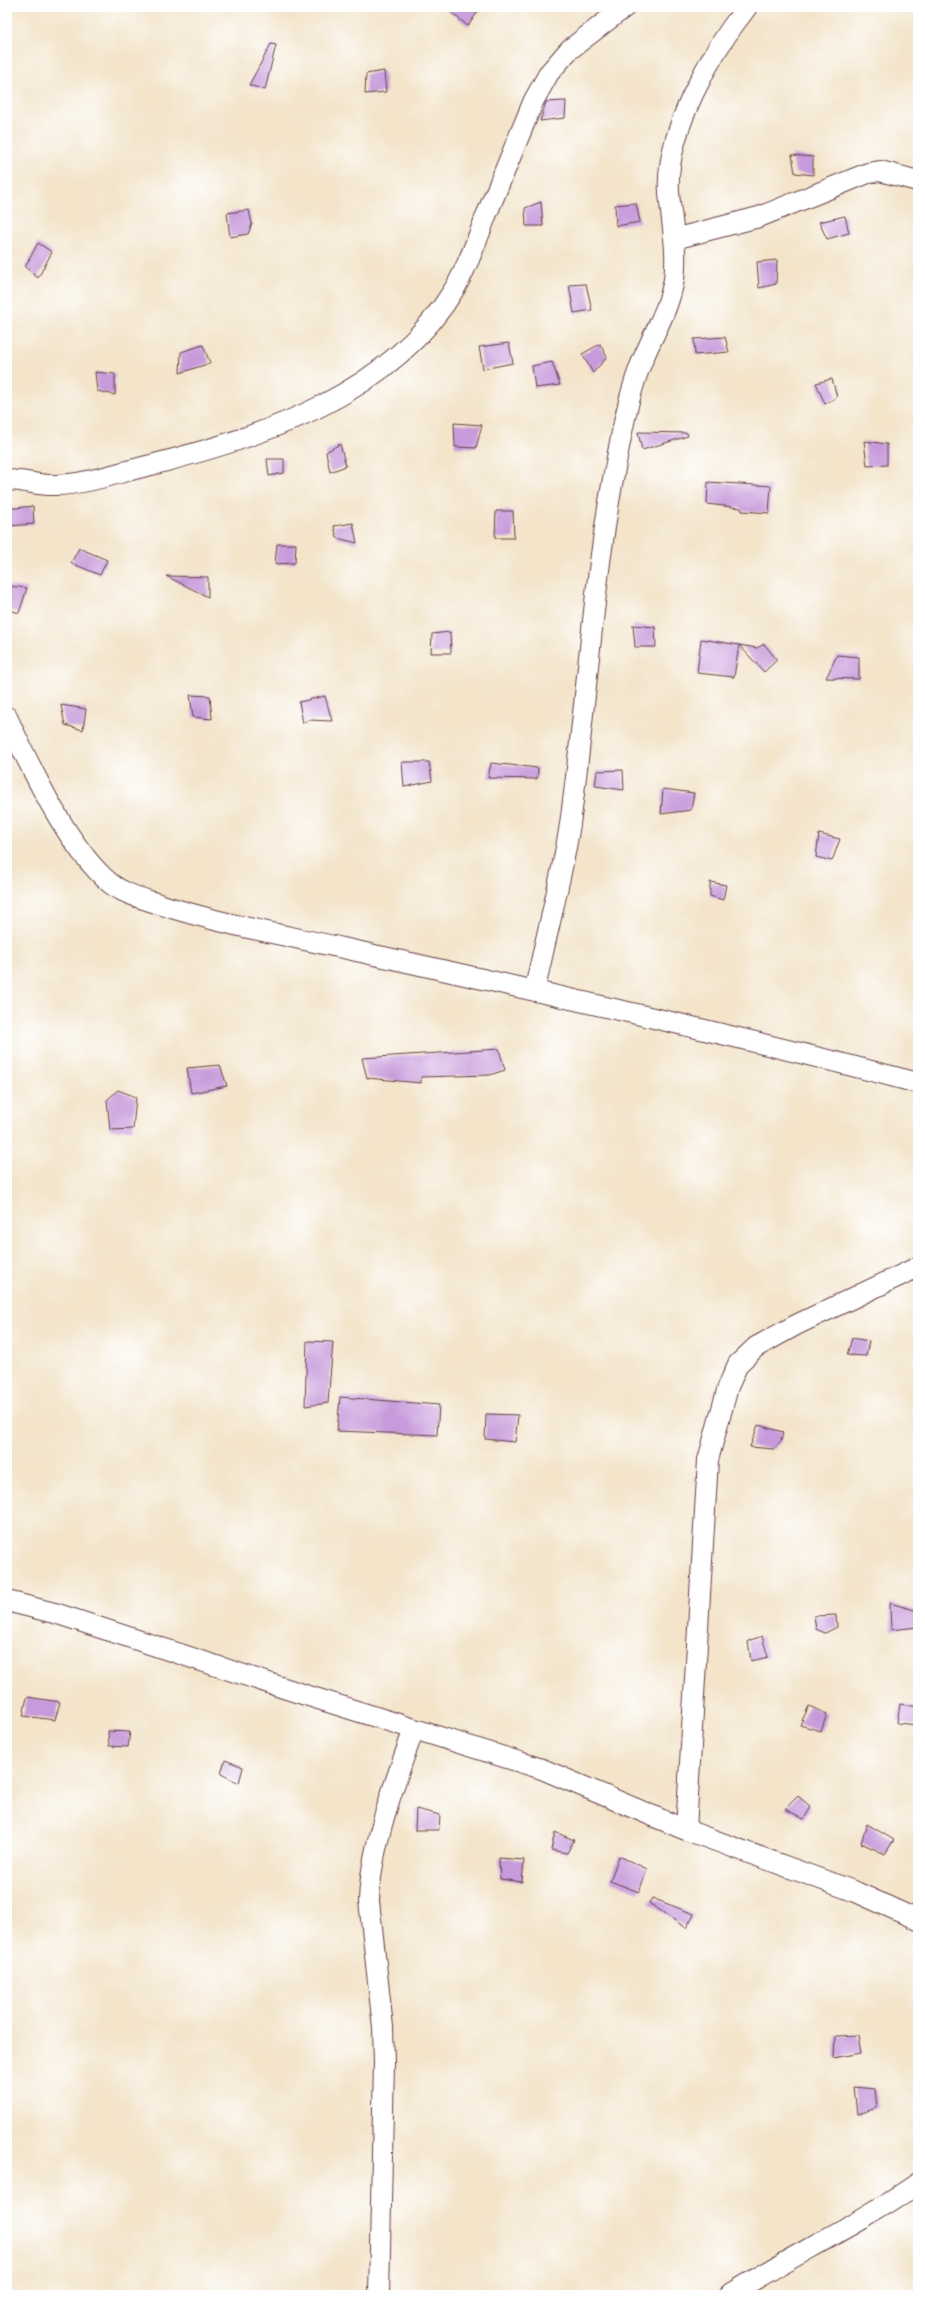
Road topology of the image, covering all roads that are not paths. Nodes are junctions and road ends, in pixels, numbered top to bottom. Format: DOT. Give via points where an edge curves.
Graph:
graph roads {
  1 [pos="625,7"];
  2 [pos="747,7"];
  3 [pos="918,181"];
  4 [pos="674,239"];
  5 [pos="7,480"];
  6 [pos="7,717"];
  7 [pos="534,989"];
  8 [pos="918,1083"];
  9 [pos="918,1267"];
  10 [pos="7,1601"];
  11 [pos="414,1729"];
  12 [pos="686,1830"];
  13 [pos="918,1920"];
  14 [pos="918,2183"];
  15 [pos="378,2295"];
  16 [pos="728,2295"];
  1 -- 5 [label="street" via="569,50 550,73 534,100 455,288 428,324 371,378 329,402 267,430 191,454 70,484 42,485 25,480"];
  2 -- 4 [label="street" via="704,75 685,112 672,148 669,191"];
  3 -- 4 [label="street" via="880,171 868,173 759,217"];
  4 -- 7 [label="street" via="674,278 670,298 638,369 613,479 584,689 570,826"];
  6 -- 7 [label="street" via="26,758 82,853 111,884 132,895 177,910 256,929"];
  7 -- 8 [label="street" via="776,1046"];
  9 -- 12 [label="street" via="796,1325 756,1348 738,1364 728,1386 708,1460"];
  10 -- 11 [label="street" via="58,1614"];
  11 -- 12 [label="street" via="542,1769"];
  11 -- 15 [label="street" via="395,1782 370,1881 369,1901 383,2027 384,2063"];
  12 -- 13 [label="street" via="856,1892"];
  14 -- 16 [label="street" via="889,2204 771,2268"];
}
